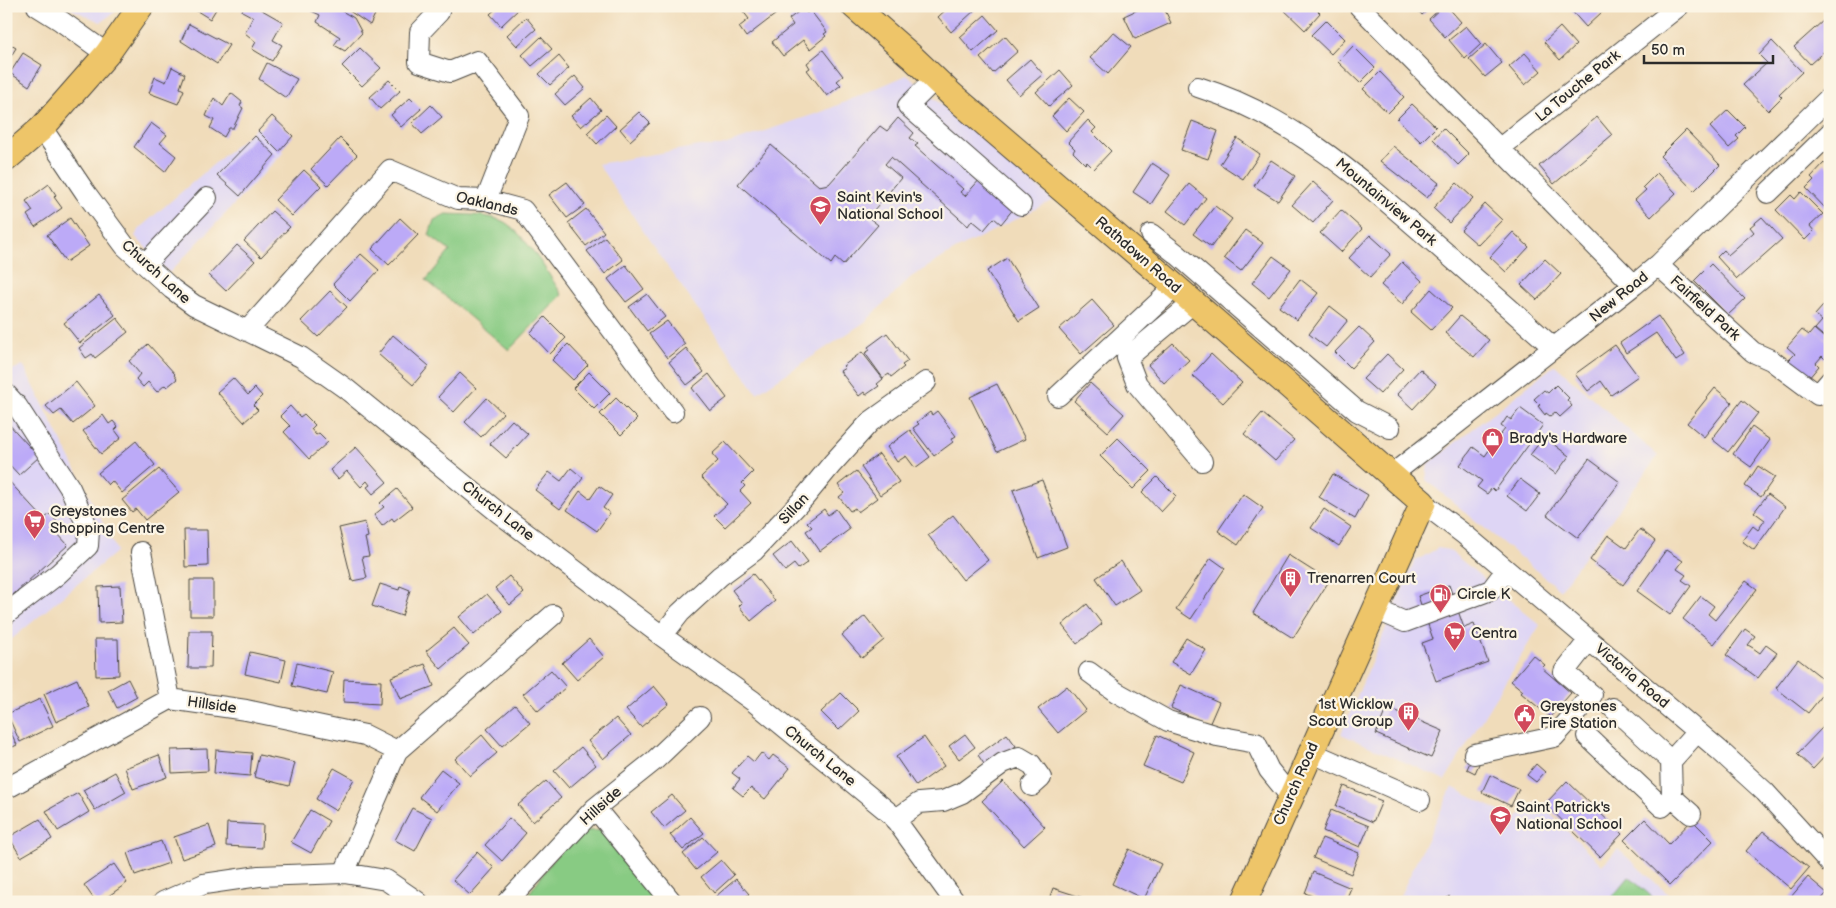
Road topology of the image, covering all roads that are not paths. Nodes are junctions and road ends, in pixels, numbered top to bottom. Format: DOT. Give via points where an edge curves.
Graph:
graph roads {
  1 [pos="37,6"];
  2 [pos="140,6"];
  3 [pos="434,6"];
  4 [pos="854,6"];
  5 [pos="1358,6"];
  6 [pos="1679,6"];
  7 [pos="107,54"];
  8 [pos="935,79"];
  9 [pos="1198,87"];
  10 [pos="1830,97"];
  11 [pos="1806,120"];
  12 [pos="42,128"];
  13 [pos="1827,136"];
  14 [pos="1500,148"];
  15 [pos="6,159"];
  16 [pos="1759,166"];
  17 [pos="207,198"];
  18 [pos="486,200"];
  19 [pos="1021,204"];
  20 [pos="1151,234"];
  21 [pos="1178,254"];
  22 [pos="145,264"];
  23 [pos="1658,264"];
  24 [pos="1634,285"];
  25 [pos="1177,289"];
  26 [pos="247,331"];
  27 [pos="1554,348"];
  28 [pos="1830,381"];
  29 [pos="926,382"];
  30 [pos="6,394"];
  31 [pos="1058,396"];
  32 [pos="673,412"];
  33 [pos="1390,428"];
  34 [pos="1202,461"];
  35 [pos="1390,476"];
  36 [pos="1423,503"];
  37 [pos="141,552"];
  38 [pos="1506,570"];
  39 [pos="1375,609"];
  40 [pos="6,614"];
  41 [pos="554,615"];
  42 [pos="662,636"];
  43 [pos="1589,640"];
  44 [pos="1089,672"];
  45 [pos="170,699"];
  46 [pos="1613,708"];
  47 [pos="700,717"];
  48 [pos="1697,732"];
  49 [pos="1587,736"];
  50 [pos="397,751"];
  51 [pos="1310,752"];
  52 [pos="1474,754"];
  53 [pos="1672,761"];
  54 [pos="11,786"];
  55 [pos="1032,786"];
  56 [pos="1291,797"];
  57 [pos="1672,797"];
  58 [pos="1420,800"];
  59 [pos="595,808"];
  60 [pos="1691,814"];
  61 [pos="896,820"];
  62 [pos="1828,858"];
  63 [pos="344,873"];
  64 [pos="164,902"];
  65 [pos="418,902"];
  66 [pos="507,902"];
  67 [pos="672,902"];
  68 [pos="955,902"];
  69 [pos="1244,902"];
  1 -- 7 [label="street"];
  2 -- 7 [label="main road"];
  3 -- 18 [label="street" via="439,12 420,32 420,62 450,72 477,61 519,116"];
  4 -- 8 [label="main road, Rathdown Road"];
  5 -- 14 [label="street"];
  6 -- 14 [label="street, La Touche Park"];
  7 -- 12 [label="main road"];
  8 -- 19 [label="street" via="908,106"];
  8 -- 25 [label="main road, Rathdown Road"];
  9 -- 27 [label="street, Mountainview Park" via="1262,113 1332,156"];
  10 -- 11 [label="street, New Road"];
  11 -- 13 [label="street"];
  11 -- 16 [label="street, New Road"];
  12 -- 15 [label="main road"];
  12 -- 22 [label="street, Church Lane" via="125,246"];
  13 -- 16 [label="street" via="1773,188"];
  14 -- 24 [label="street"];
  16 -- 23 [label="street, New Road"];
  17 -- 22 [label="street"];
  18 -- 26 [label="street, Oaklands" via="458,198 390,170"];
  18 -- 32 [label="street, Oaklands" via="523,210"];
  20 -- 21 [label="street"];
  21 -- 25 [label="street"];
  21 -- 33 [label="street" via="1357,411"];
  22 -- 26 [label="street, Church Lane" via="194,305"];
  23 -- 24 [label="street, New Road"];
  23 -- 28 [label="street, Fairfield Park" via="1753,352 1771,360 1818,395"];
  24 -- 27 [label="street, New Road"];
  25 -- 31 [label="street"];
  25 -- 34 [label="street" via="1127,358 1138,384"];
  25 -- 35 [label="main road, Rathdown Road"];
  26 -- 42 [label="street, Church Lane" via="301,357 345,388 499,513"];
  27 -- 35 [label="street, New Road"];
  29 -- 42 [label="street, Sillan" via="870,422 754,551 713,582 680,613"];
  30 -- 40 [label="street" via="70,488 89,530 88,546"];
  35 -- 36 [label="main road, Rathdown Road"];
  36 -- 38 [label="street, Victoria Road"];
  36 -- 39 [label="main road, Church Road"];
  37 -- 45 [label="street, Hillside"];
  38 -- 39 [label="street" via="1491,590 1404,622"];
  38 -- 43 [label="street, Victoria Road"];
  39 -- 51 [label="main road, Church Road"];
  41 -- 50 [label="street"];
  42 -- 61 [label="street, Church Lane" via="753,701"];
  43 -- 48 [label="street, Victoria Road"];
  43 -- 52 [label="street" via="1564,672 1592,695 1554,737"];
  44 -- 56 [label="street" via="1116,692 1168,721 1217,736 1256,743 1269,770"];
  45 -- 50 [label="street, Hillside" via="246,710 365,736"];
  45 -- 54 [label="street, Hillside"];
  46 -- 53 [label="street"];
  47 -- 59 [label="street, Hillside" via="654,761"];
  48 -- 53 [label="street"];
  48 -- 62 [label="street, Victoria Road" via="1765,792"];
  49 -- 57 [label="street" via="1662,807"];
  50 -- 63 [label="street"];
  51 -- 56 [label="main road, Church Road"];
  51 -- 58 [label="street"];
  53 -- 57 [label="street"];
  55 -- 61 [label="street" via="1041,778 1031,764 1019,757 1003,763 962,792 943,801 919,803"];
  56 -- 69 [label="main road, Church Road"];
  57 -- 60 [label="street"];
  59 -- 66 [label="street, Hillside"];
  59 -- 67 [label="street"];
  61 -- 68 [label="street, Church Lane"];
  63 -- 64 [label="street" via="250,877 204,884"];
  63 -- 65 [label="street" via="386,880"];
}
